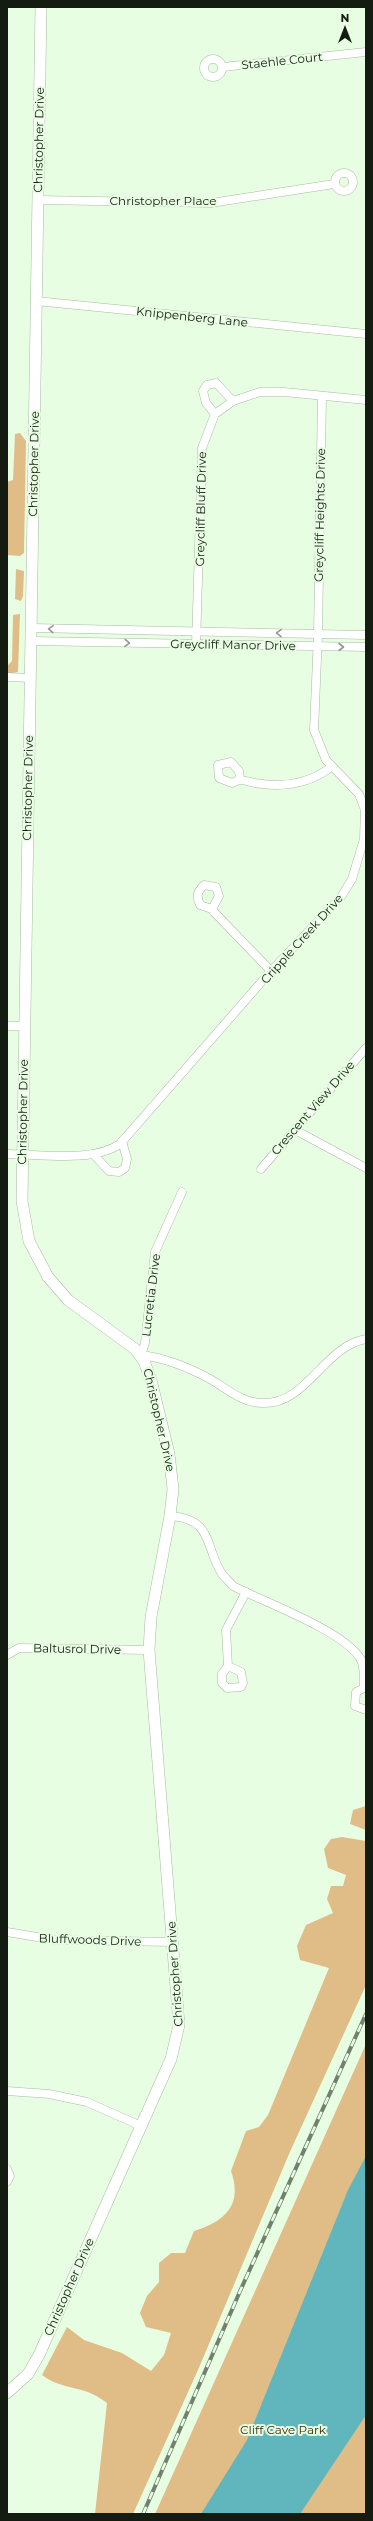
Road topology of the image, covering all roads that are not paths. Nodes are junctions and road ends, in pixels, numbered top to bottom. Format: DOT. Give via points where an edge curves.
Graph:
graph roads {
  1 [pos="41,7"];
  2 [pos="366,52"];
  3 [pos="223,67"];
  4 [pos="334,184"];
  5 [pos="38,200"];
  6 [pos="36,301"];
  7 [pos="366,334"];
  8 [pos="322,397"];
  9 [pos="366,400"];
  10 [pos="233,401"];
  11 [pos="215,414"];
  12 [pos="32,628"];
  13 [pos="77,630"];
  14 [pos="100,630"];
  15 [pos="197,632"];
  16 [pos="318,634"];
  17 [pos="366,635"];
  18 [pos="32,641"];
  19 [pos="77,642"];
  20 [pos="99,642"];
  21 [pos="196,645"];
  22 [pos="317,646"];
  23 [pos="366,647"];
  24 [pos="7,677"];
  25 [pos="31,678"];
  26 [pos="331,767"];
  27 [pos="240,779"];
  28 [pos="212,909"];
  29 [pos="271,971"];
  30 [pos="7,1026"];
  31 [pos="24,1026"];
  32 [pos="366,1048"];
  33 [pos="295,1130"];
  34 [pos="122,1142"];
  35 [pos="7,1154"];
  36 [pos="22,1154"];
  37 [pos="93,1154"];
  38 [pos="366,1168"];
  39 [pos="261,1169"];
  40 [pos="182,1192"];
  41 [pos="366,1339"];
  42 [pos="141,1355"];
  43 [pos="170,1516"];
  44 [pos="246,1592"];
  45 [pos="149,1650"];
  46 [pos="7,1655"];
  47 [pos="228,1666"];
  48 [pos="365,1688"];
  49 [pos="366,1710"];
  50 [pos="7,1932"];
  51 [pos="173,1942"];
  52 [pos="7,2091"];
  53 [pos="141,2126"];
  54 [pos="7,2169"];
  55 [pos="7,2182"];
  56 [pos="7,2393"];
  1 -- 5 [label="street, Christopher Drive"];
  2 -- 3 [label="street, Staehle Court"];
  4 -- 5 [label="street, Christopher Place" via="211,203"];
  5 -- 6 [label="street, Christopher Drive"];
  6 -- 7 [label="street, Knippenberg Lane"];
  6 -- 12 [label="street, Christopher Drive"];
  8 -- 9 [label="street"];
  8 -- 10 [label="street" via="260,392"];
  8 -- 16 [label="street, Greycliff Heights Drive"];
  10 -- 11 [label="street"];
  10 -- 11 [label="street" via="216,383 207,385 203,391 206,403"];
  11 -- 15 [label="street, Greycliff Bluff Drive" via="202,448"];
  13 -- 12 [label="street, Greycliff Manor Drive, one-way"];
  12 -- 18 [label="street, Christopher Drive"];
  13 -- 14 [label="street, Greycliff Manor Drive"];
  13 -- 19 [label="street"];
  14 -- 15 [label="street, Greycliff Manor Drive"];
  14 -- 20 [label="street"];
  16 -- 15 [label="street, Greycliff Manor Drive, one-way"];
  15 -- 21 [label="street, Greycliff Bluff Drive"];
  16 -- 17 [label="street, Greycliff Manor Drive"];
  16 -- 22 [label="street, Cripple Creek Drive"];
  18 -- 19 [label="street, Greycliff Manor Drive"];
  18 -- 25 [label="street, Christopher Drive"];
  19 -- 20 [label="street, Greycliff Manor Drive"];
  20 -- 21 [label="street, Greycliff Manor Drive, one-way"];
  21 -- 22 [label="street, Greycliff Manor Drive"];
  22 -- 23 [label="street, Greycliff Manor Drive, one-way"];
  22 -- 26 [label="street, Cripple Creek Drive" via="314,730 319,746"];
  24 -- 25 [label="street"];
  25 -- 31 [label="street, Christopher Drive"];
  26 -- 27 [label="street" via="318,777 305,782 256,783"];
  26 -- 29 [label="street, Cripple Creek Drive" via="359,794 365,810 364,838 352,879 341,897"];
  28 -- 29 [label="street"];
  29 -- 34 [label="street, Cripple Creek Drive"];
  30 -- 31 [label="street"];
  31 -- 36 [label="street, Christopher Drive"];
  32 -- 33 [label="street, Crescent View Drive"];
  33 -- 38 [label="street"];
  33 -- 39 [label="street, Crescent View Drive"];
  34 -- 37 [label="street, Cripple Creek Drive" via="112,1149"];
  34 -- 37 [label="street" via="127,1159 125,1168 119,1172 109,1171"];
  35 -- 36 [label="street, Cripple Creek Drive"];
  36 -- 37 [label="street, Cripple Creek Drive"];
  36 -- 42 [label="street, Christopher Drive" via="23,1214 29,1241 41,1266 68,1300"];
  40 -- 42 [label="street, Lucretia Drive" via="155,1252 146,1343"];
  41 -- 42 [label="street" via="351,1342 336,1353 289,1396 262,1403 232,1392 188,1368"];
  42 -- 43 [label="street, Christopher Drive" via="151,1380 170,1462 173,1489"];
  43 -- 44 [label="street" via="188,1519 206,1532 222,1574 233,1586"];
  43 -- 45 [label="street, Christopher Drive" via="151,1618"];
  44 -- 47 [label="street" via="226,1630"];
  44 -- 48 [label="street" via="328,1632 351,1647 360,1659"];
  45 -- 46 [label="street, Baltusrol Drive" via="19,1648"];
  45 -- 51 [label="street, Christopher Drive"];
  48 -- 49 [label="street" via="356,1692 354,1699 355,1706"];
  50 -- 51 [label="street, Bluffwoods Drive" via="55,1940"];
  51 -- 53 [label="street, Christopher Drive" via="179,2012 178,2036"];
  52 -- 53 [label="street" via="48,2094 88,2102"];
  53 -- 56 [label="street, Christopher Drive" via="39,2355 28,2374"];
  54 -- 55 [label="street" via="10,2176"];
}
